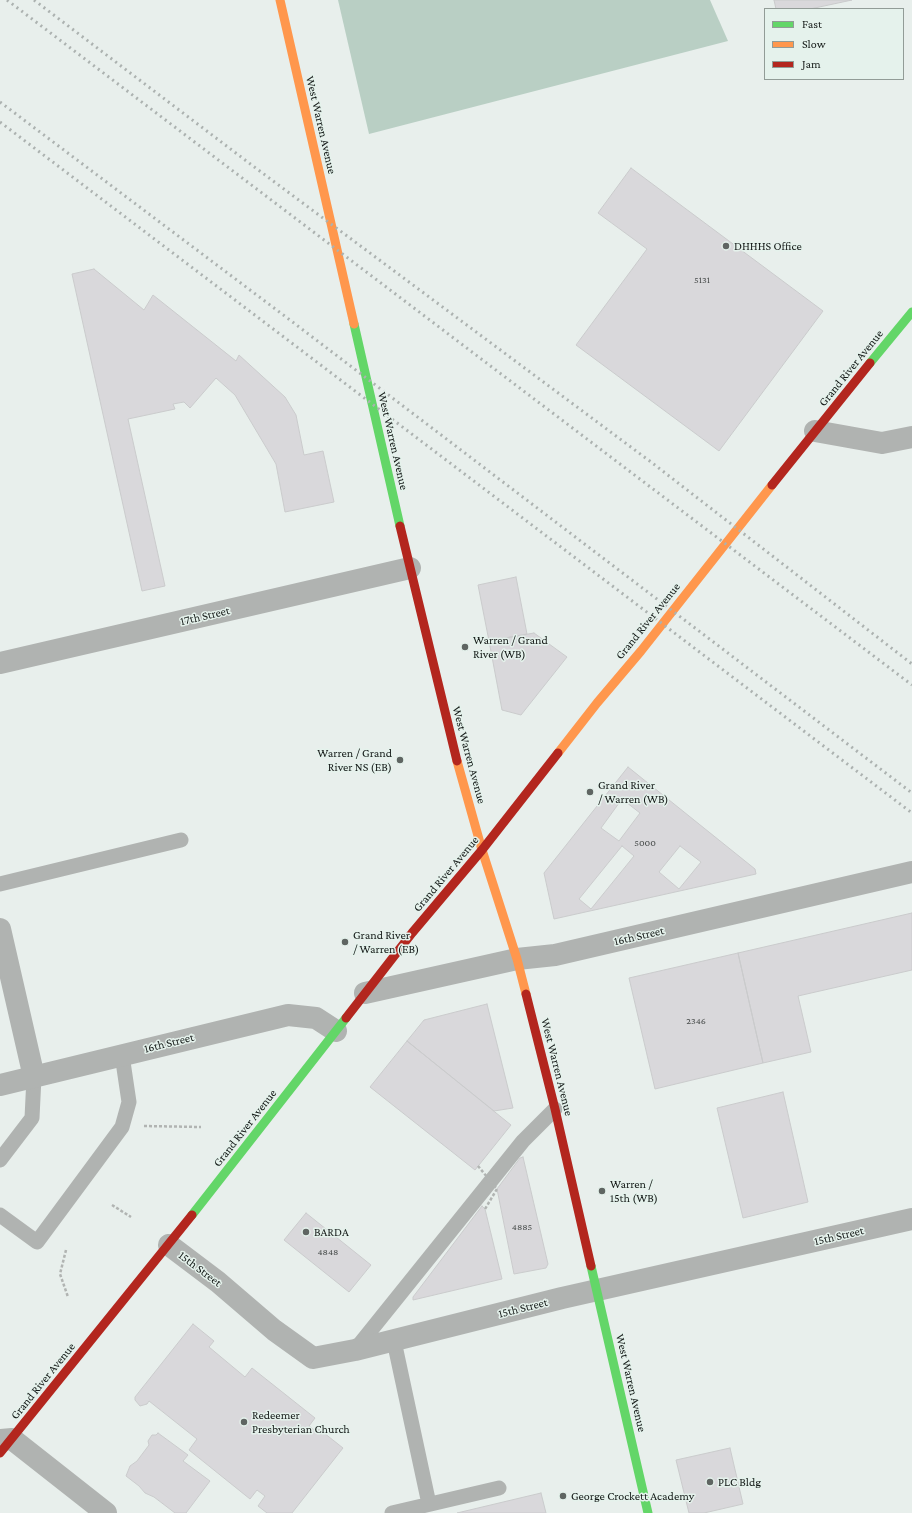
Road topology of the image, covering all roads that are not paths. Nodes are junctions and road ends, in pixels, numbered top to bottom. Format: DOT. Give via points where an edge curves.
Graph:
graph roads {
  1 [pos="280,0"];
  2 [pos="912,312"];
  3 [pos="815,431"];
  4 [pos="912,436"];
  5 [pos="410,568"];
  6 [pos="0,663"];
  7 [pos="181,840"];
  8 [pos="482,850"];
  9 [pos="912,872"];
  10 [pos="0,884"];
  11 [pos="0,929"];
  12 [pos="517,959"];
  13 [pos="365,993"];
  14 [pos="336,1030"];
  15 [pos="122,1055"];
  16 [pos="34,1077"];
  17 [pos="0,1085"];
  18 [pos="556,1109"];
  19 [pos="0,1160"];
  20 [pos="0,1215"];
  21 [pos="912,1219"];
  22 [pos="169,1245"];
  23 [pos="597,1291"];
  24 [pos="394,1340"];
  25 [pos="355,1350"];
  26 [pos="4,1444"];
  27 [pos="498,1488"];
  28 [pos="429,1504"];
  29 [pos="106,1513"];
  30 [pos="392,1513"];
  31 [pos="648,1513"];
  1 -- 5 [label="main road, West Warren Avenue"];
  2 -- 3 [label="main road, Grand River Avenue"];
  3 -- 4 [label="street" via="882,443"];
  3 -- 8 [label="main road, Grand River Avenue"];
  5 -- 6 [label="street, 17th Street"];
  5 -- 8 [label="main road, West Warren Avenue" via="460,774"];
  7 -- 10 [label="lane"];
  8 -- 12 [label="main road, West Warren Avenue"];
  8 -- 13 [label="main road, Grand River Avenue" via="381,970"];
  9 -- 12 [label="street, 16th Street" via="555,955"];
  11 -- 16 [label="street"];
  12 -- 13 [label="street, 16th Street"];
  12 -- 18 [label="main road, West Warren Avenue"];
  13 -- 14 [label="main road, Grand River Avenue"];
  14 -- 15 [label="street, 16th Street" via="316,1018 288,1015"];
  14 -- 22 [label="main road, Grand River Avenue"];
  15 -- 16 [label="street, 16th Street"];
  15 -- 20 [label="lane" via="129,1102 122,1128 37,1242"];
  16 -- 17 [label="street, 16th Street"];
  16 -- 19 [label="lane" via="32,1118"];
  18 -- 23 [label="main road, West Warren Avenue"];
  18 -- 25 [label="lane" via="524,1141"];
  21 -- 23 [label="street, 15th Street"];
  22 -- 25 [label="street, 15th Street" via="218,1282 274,1330 313,1358"];
  22 -- 26 [label="main road, Grand River Avenue"];
  23 -- 24 [label="street, 15th Street"];
  23 -- 31 [label="main road, West Warren Avenue"];
  24 -- 25 [label="street, 15th Street"];
  24 -- 28 [label="lane"];
  26 -- 29 [label="street"];
  27 -- 28 [label="lane"];
  28 -- 30 [label="lane"];
}
